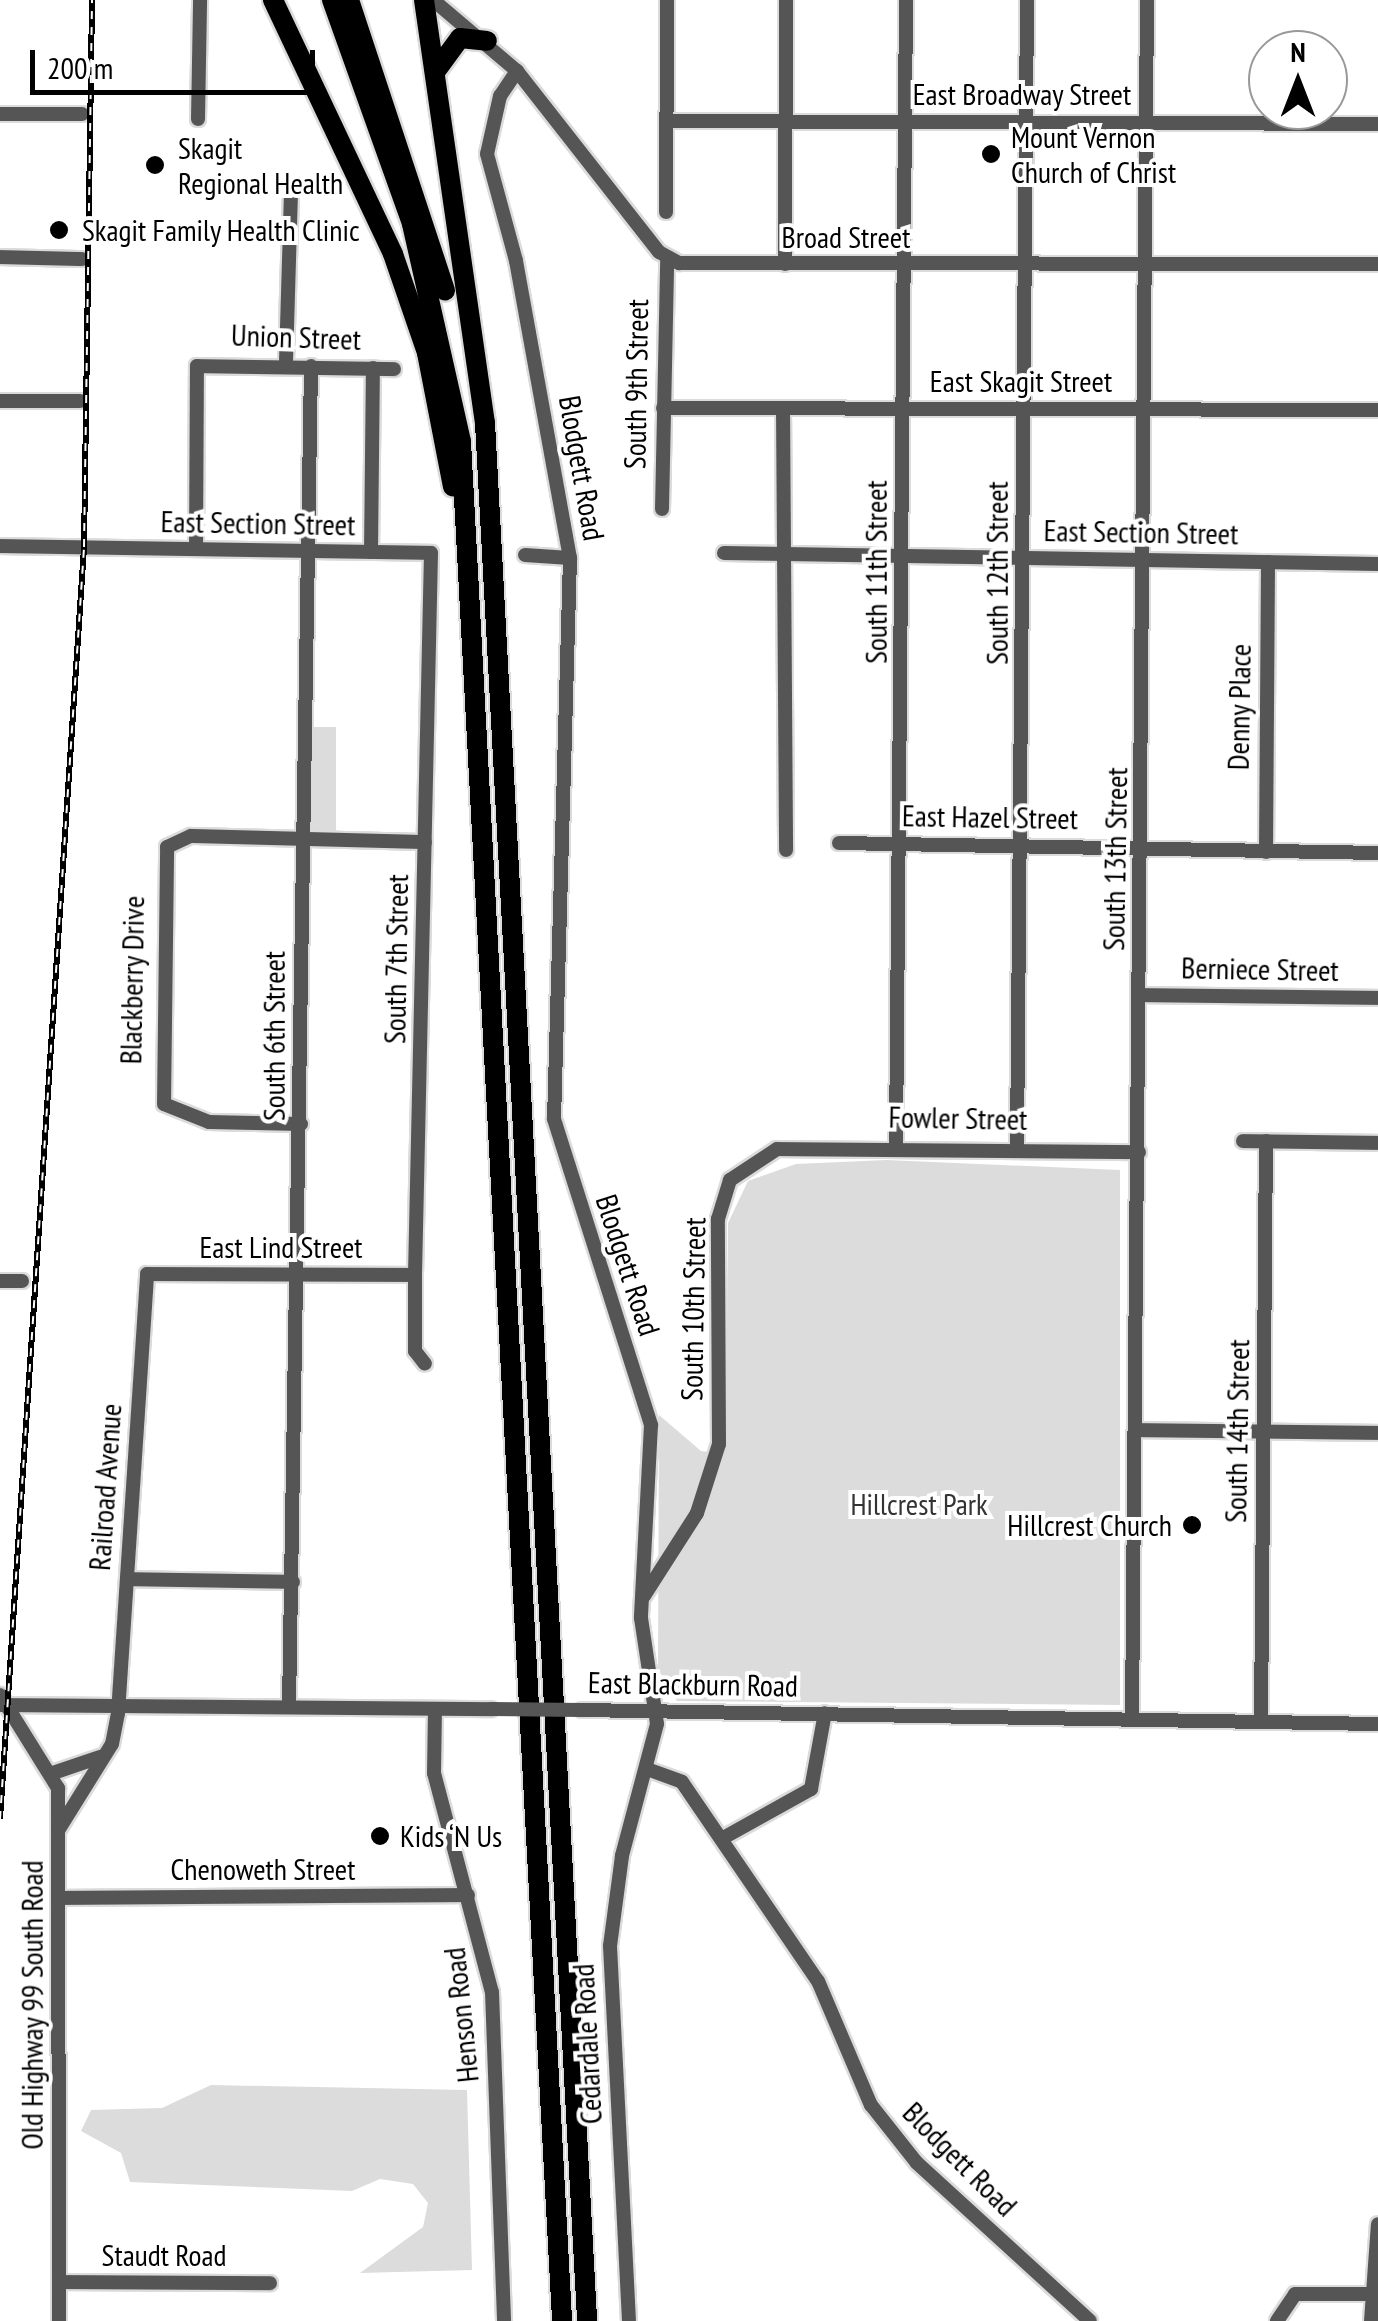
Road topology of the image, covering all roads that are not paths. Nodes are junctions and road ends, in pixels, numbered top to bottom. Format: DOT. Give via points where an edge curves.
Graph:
graph roads {
  1 [pos="200,0"];
  2 [pos="273,0"];
  3 [pos="424,0"];
  4 [pos="433,0"];
  5 [pos="667,0"];
  6 [pos="786,0"];
  7 [pos="906,0"];
  8 [pos="1026,0"];
  9 [pos="1147,0"];
  10 [pos="342,3"];
  11 [pos="487,41"];
  12 [pos="518,71"];
  13 [pos="434,74"];
  14 [pos="0,114"];
  15 [pos="82,114"];
  16 [pos="198,119"];
  17 [pos="784,119"];
  18 [pos="666,121"];
  19 [pos="904,122"];
  20 [pos="1025,122"];
  21 [pos="1145,122"];
  22 [pos="1378,124"];
  23 [pos="291,195"];
  24 [pos="666,212"];
  25 [pos="0,257"];
  26 [pos="82,259"];
  27 [pos="667,260"];
  28 [pos="785,264"];
  29 [pos="904,264"];
  30 [pos="1026,264"];
  31 [pos="1144,264"];
  32 [pos="1378,264"];
  33 [pos="286,360"];
  34 [pos="311,366"];
  35 [pos="373,368"];
  36 [pos="394,369"];
  37 [pos="0,401"];
  38 [pos="80,401"];
  39 [pos="663,408"];
  40 [pos="783,408"];
  41 [pos="904,408"];
  42 [pos="1025,409"];
  43 [pos="1145,409"];
  44 [pos="1378,410"];
  45 [pos="486,510"];
  46 [pos="662,510"];
  47 [pos="0,546"];
  48 [pos="196,549"];
  49 [pos="308,552"];
  50 [pos="372,552"];
  51 [pos="431,552"];
  52 [pos="724,553"];
  53 [pos="525,555"];
  54 [pos="784,556"];
  55 [pos="904,557"];
  56 [pos="1024,557"];
  57 [pos="570,558"];
  58 [pos="1144,559"];
  59 [pos="1268,562"];
  60 [pos="1378,564"];
  61 [pos="482,753"];
  62 [pos="302,840"];
  63 [pos="425,842"];
  64 [pos="840,843"];
  65 [pos="902,843"];
  66 [pos="1021,846"];
  67 [pos="786,850"];
  68 [pos="1142,851"];
  69 [pos="1266,852"];
  70 [pos="1378,853"];
  71 [pos="1140,995"];
  72 [pos="1378,998"];
  73 [pos="301,1124"];
  74 [pos="1243,1140"];
  75 [pos="1266,1142"];
  76 [pos="1378,1143"];
  77 [pos="896,1144"];
  78 [pos="1017,1147"];
  79 [pos="777,1149"];
  80 [pos="1138,1152"];
  81 [pos="146,1274"];
  82 [pos="297,1274"];
  83 [pos="415,1275"];
  84 [pos="0,1281"];
  85 [pos="22,1281"];
  86 [pos="425,1364"];
  87 [pos="1135,1430"];
  88 [pos="1264,1431"];
  89 [pos="1378,1433"];
  90 [pos="126,1579"];
  91 [pos="293,1582"];
  92 [pos="644,1596"];
  93 [pos="2,1702"];
  94 [pos="118,1704"];
  95 [pos="289,1707"];
  96 [pos="435,1709"];
  97 [pos="658,1712"];
  98 [pos="825,1713"];
  99 [pos="1132,1719"];
  100 [pos="1261,1722"];
  101 [pos="1378,1724"];
  102 [pos="100,1757"];
  103 [pos="647,1769"];
  104 [pos="53,1773"];
  105 [pos="59,1830"];
  106 [pos="722,1838"];
  107 [pos="468,1895"];
  108 [pos="60,1898"];
  109 [pos="552,2166"];
  110 [pos="1378,2231"];
  111 [pos="58,2282"];
  112 [pos="270,2283"];
  113 [pos="1370,2294"];
  114 [pos="59,2321"];
  115 [pos="504,2321"];
  116 [pos="552,2321"];
  117 [pos="562,2321"];
  118 [pos="591,2321"];
  119 [pos="629,2321"];
  120 [pos="1090,2321"];
  121 [pos="1277,2321"];
  122 [pos="1371,2321"];
  1 -- 16 [label="street"];
  2 -- 61 [label="highway" via="370,199 427,352 452,478"];
  3 -- 13 [label="highway"];
  4 -- 11 [label="street"];
  5 -- 18 [label="street"];
  6 -- 17 [label="street"];
  7 -- 19 [label="street, South 11th Street"];
  8 -- 20 [label="street, South 12th Street"];
  9 -- 21 [label="street, South 13th Street"];
  10 -- 45 [label="highway" via="436,256"];
  10 -- 61 [label="highway" via="438,312 462,442"];
  11 -- 12 [label="street"];
  11 -- 13 [label="highway" via="460,38"];
  12 -- 27 [label="street"];
  12 -- 57 [label="street, Blodgett Road" via="500,96 487,154 516,260"];
  13 -- 45 [label="highway" via="485,423"];
  14 -- 15 [label="street"];
  17 -- 18 [label="street, East Broadway Street"];
  17 -- 19 [label="street, East Broadway Street"];
  17 -- 28 [label="street"];
  18 -- 24 [label="street"];
  19 -- 20 [label="street, East Broadway Street"];
  19 -- 29 [label="street, South 11th Street"];
  20 -- 21 [label="street, East Broadway Street"];
  20 -- 30 [label="street, South 12th Street"];
  21 -- 22 [label="street, East Broadway Street"];
  21 -- 31 [label="street, South 13th Street"];
  23 -- 33 [label="street"];
  25 -- 26 [label="street"];
  27 -- 28 [label="street, Broad Street"];
  27 -- 39 [label="street, South 9th Street"];
  28 -- 29 [label="street, Broad Street"];
  29 -- 30 [label="street, Broad Street"];
  29 -- 41 [label="street, South 11th Street"];
  30 -- 31 [label="street, Broad Street"];
  30 -- 42 [label="street, South 12th Street"];
  31 -- 32 [label="street, Broad Street"];
  31 -- 43 [label="street, South 13th Street"];
  33 -- 34 [label="street, Union Street"];
  33 -- 48 [label="street, Union Street" via="197,366"];
  34 -- 35 [label="street, Union Street"];
  34 -- 49 [label="street, South 6th Street"];
  35 -- 36 [label="street, Union Street"];
  35 -- 50 [label="street"];
  37 -- 38 [label="street"];
  39 -- 40 [label="street, East Skagit Street"];
  39 -- 46 [label="street, South 9th Street"];
  40 -- 41 [label="street, East Skagit Street"];
  40 -- 54 [label="street"];
  41 -- 42 [label="street, East Skagit Street"];
  41 -- 55 [label="street, South 11th Street"];
  42 -- 43 [label="street, East Skagit Street"];
  42 -- 56 [label="street, South 12th Street"];
  43 -- 44 [label="street, East Skagit Street"];
  43 -- 58 [label="street, South 13th Street"];
  45 -- 118 [label="highway"];
  47 -- 48 [label="street, East Section Street"];
  48 -- 49 [label="street, East Section Street"];
  49 -- 50 [label="street, East Section Street"];
  49 -- 62 [label="street, South 6th Street"];
  50 -- 51 [label="street, East Section Street"];
  51 -- 63 [label="street, South 7th Street"];
  52 -- 54 [label="street, East Section Street"];
  53 -- 57 [label="street"];
  54 -- 55 [label="street, East Section Street"];
  54 -- 67 [label="street"];
  55 -- 56 [label="street, East Section Street"];
  55 -- 65 [label="street, South 11th Street"];
  56 -- 58 [label="street, East Section Street"];
  56 -- 66 [label="street, South 12th Street"];
  57 -- 92 [label="street, Blodgett Road" via="554,1119 652,1425"];
  58 -- 59 [label="street, East Section Street"];
  58 -- 68 [label="street, South 13th Street"];
  59 -- 60 [label="street, East Section Street"];
  59 -- 69 [label="street, Denny Place"];
  61 -- 109 [label="highway"];
  62 -- 63 [label="street"];
  62 -- 73 [label="street, South 6th Street"];
  62 -- 73 [label="street, Blackberry Drive" via="178,839 162,860 164,1104 209,1122"];
  63 -- 83 [label="street, South 7th Street"];
  64 -- 65 [label="street, East Hazel Street"];
  65 -- 66 [label="street, East Hazel Street"];
  65 -- 77 [label="street, South 11th Street"];
  66 -- 68 [label="street, East Hazel Street"];
  66 -- 78 [label="street, South 12th Street"];
  68 -- 69 [label="street, East Hazel Street"];
  68 -- 71 [label="street, South 13th Street"];
  69 -- 70 [label="street, East Hazel Street"];
  71 -- 72 [label="street, Berniece Street"];
  71 -- 80 [label="street, South 13th Street"];
  73 -- 82 [label="street, South 6th Street"];
  74 -- 75 [label="street"];
  75 -- 76 [label="street"];
  75 -- 88 [label="street, South 14th Street"];
  77 -- 78 [label="street, Fowler Street"];
  77 -- 79 [label="street, Fowler Street"];
  78 -- 80 [label="street, Fowler Street"];
  79 -- 92 [label="street, South 10th Street" via="730,1180 718,1219 719,1444 697,1513"];
  80 -- 87 [label="street, South 13th Street"];
  81 -- 82 [label="street, East Lind Street"];
  81 -- 90 [label="street, Railroad Avenue"];
  82 -- 83 [label="street, East Lind Street"];
  82 -- 91 [label="street, South 6th Street"];
  83 -- 86 [label="street, South 7th Street" via="415,1351"];
  84 -- 85 [label="street"];
  87 -- 88 [label="street"];
  87 -- 99 [label="street, South 13th Street"];
  88 -- 89 [label="street"];
  88 -- 100 [label="street, South 14th Street"];
  90 -- 91 [label="street"];
  90 -- 94 [label="street, Railroad Avenue"];
  91 -- 95 [label="street, South 6th Street"];
  92 -- 97 [label="street, Blodgett Road"];
  93 -- 94 [label="street, East Blackburn Road"];
  93 -- 104 [label="street, Old Highway 99 South Road"];
  94 -- 95 [label="street, East Blackburn Road"];
  94 -- 102 [label="street, Railroad Avenue" via="112,1744"];
  95 -- 96 [label="street, East Blackburn Road"];
  96 -- 97 [label="street, East Blackburn Road, bridge"];
  96 -- 107 [label="street, Henson Road" via="434,1772"];
  97 -- 98 [label="street, East Blackburn Road"];
  97 -- 103 [label="street, Blodgett Road"];
  98 -- 99 [label="street, East Blackburn Road"];
  98 -- 106 [label="street" via="811,1790"];
  99 -- 100 [label="street, East Blackburn Road"];
  100 -- 101 [label="street, East Blackburn Road"];
  102 -- 104 [label="street"];
  102 -- 105 [label="street, Railroad Avenue"];
  103 -- 106 [label="street, Blodgett Road" via="682,1782"];
  103 -- 119 [label="street, Cedardale Road" via="622,1856 610,1946"];
  104 -- 105 [label="street, Old Highway 99 South Road"];
  105 -- 108 [label="street, Old Highway 99 South Road"];
  106 -- 120 [label="street, Blodgett Road" via="818,1981 870,2105 917,2163"];
  107 -- 108 [label="street, Chenoweth Street"];
  107 -- 115 [label="street, Henson Road" via="492,1992"];
  108 -- 111 [label="street, Old Highway 99 South Road"];
  109 -- 116 [label="highway"];
  109 -- 117 [label="highway"];
  110 -- 113 [label="street"];
  111 -- 112 [label="street, Staudt Road"];
  111 -- 114 [label="street, Old Highway 99 South Road"];
  113 -- 121 [label="street" via="1295,2294"];
  113 -- 122 [label="street"];
}
